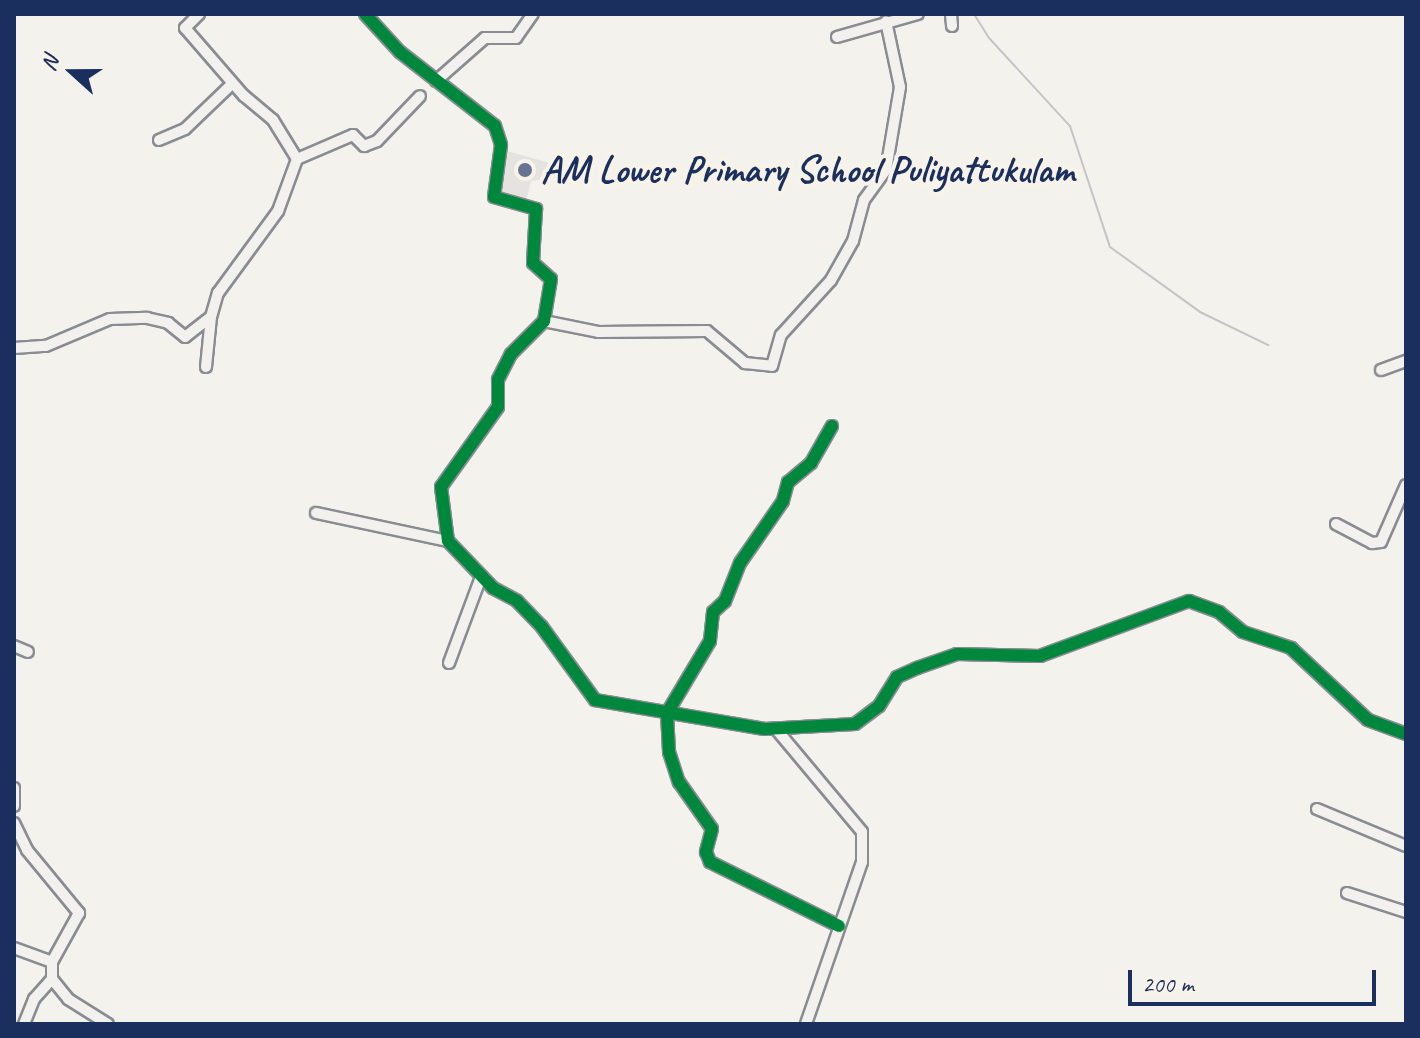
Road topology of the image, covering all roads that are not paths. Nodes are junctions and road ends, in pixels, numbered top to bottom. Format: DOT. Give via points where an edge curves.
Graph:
graph roads {
  1 [pos="199,14"];
  2 [pos="365,14"];
  3 [pos="533,14"];
  4 [pos="918,14"];
  5 [pos="951,14"];
  6 [pos="886,21"];
  7 [pos="952,26"];
  8 [pos="837,37"];
  9 [pos="436,81"];
  10 [pos="232,84"];
  11 [pos="420,96"];
  12 [pos="159,140"];
  13 [pos="297,159"];
  14 [pos="212,312"];
  15 [pos="544,321"];
  16 [pos="14,348"];
  17 [pos="1406,361"];
  18 [pos="206,367"];
  19 [pos="1381,370"];
  20 [pos="832,426"];
  21 [pos="1406,485"];
  22 [pos="316,513"];
  23 [pos="1336,524"];
  24 [pos="448,541"];
  25 [pos="481,577"];
  26 [pos="14,646"];
  27 [pos="28,652"];
  28 [pos="449,663"];
  29 [pos="667,713"];
  30 [pos="776,729"];
  31 [pos="1406,734"];
  32 [pos="14,788"];
  33 [pos="14,806"];
  34 [pos="1317,809"];
  35 [pos="14,823"];
  36 [pos="1406,846"];
  37 [pos="1347,893"];
  38 [pos="1406,912"];
  39 [pos="839,926"];
  40 [pos="14,948"];
  41 [pos="52,962"];
  42 [pos="52,979"];
  43 [pos="24,1024"];
  44 [pos="108,1024"];
  45 [pos="806,1024"];
  1 -- 10 [label="street" via="185,28"];
  2 -- 9 [label="street"];
  3 -- 9 [label="street" via="516,38 485,38"];
  4 -- 6 [label="street"];
  5 -- 7 [label="street"];
  6 -- 8 [label="street"];
  6 -- 15 [label="street" via="900,87 886,170 864,200 853,241 831,280 781,335 772,366 745,363 707,331 598,332"];
  9 -- 15 [label="street" via="495,126 501,145 494,197 536,209 533,263 551,279"];
  10 -- 12 [label="street" via="185,129"];
  10 -- 13 [label="street" via="273,120"];
  11 -- 13 [label="street" via="377,141 364,146 353,135"];
  13 -- 14 [label="street" via="278,211"];
  14 -- 16 [label="street" via="185,337 168,323 110,319 46,346"];
  14 -- 18 [label="street"];
  15 -- 24 [label="street" via="511,354 498,380 498,407 441,487"];
  17 -- 19 [label="street"];
  20 -- 29 [label="street" via="811,463 788,482 783,501 740,563 725,601 713,612 710,641"];
  21 -- 23 [label="street" via="1381,542 1372,543"];
  22 -- 24 [label="street"];
  24 -- 25 [label="street"];
  25 -- 28 [label="street"];
  25 -- 29 [label="street" via="517,601 542,627 595,700"];
  26 -- 27 [label="street"];
  29 -- 30 [label="street"];
  29 -- 39 [label="street" via="669,752 679,782 712,829 706,852 710,862"];
  30 -- 31 [label="street" via="855,724 879,706 897,677 957,654 1040,656 1189,601 1219,612 1243,632 1291,648 1368,720"];
  30 -- 39 [label="street" via="862,832 862,862"];
  32 -- 33 [label="street"];
  34 -- 36 [label="street"];
  35 -- 41 [label="street" via="27,850 79,913"];
  37 -- 38 [label="street"];
  39 -- 45 [label="street"];
  40 -- 41 [label="street"];
  41 -- 42 [label="street"];
  42 -- 43 [label="street" via="34,999"];
  42 -- 44 [label="street" via="68,999"];
}
